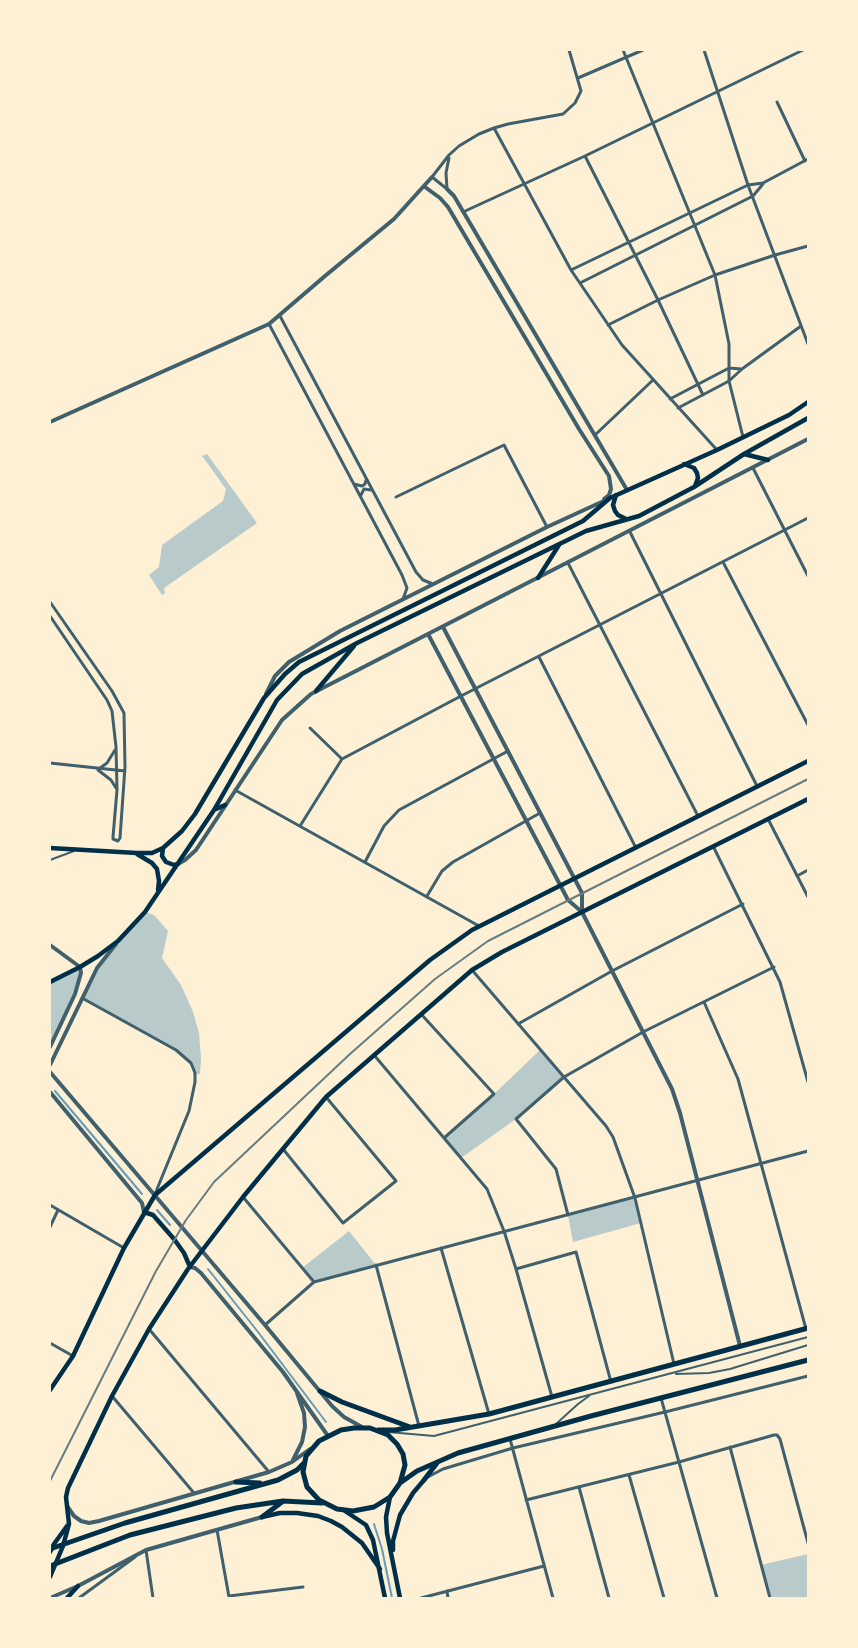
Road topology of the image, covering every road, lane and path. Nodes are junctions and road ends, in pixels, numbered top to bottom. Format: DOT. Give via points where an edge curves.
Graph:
graph roads {
  1 [pos="569,50"];
  2 [pos="622,50"];
  3 [pos="643,50"];
  4 [pos="704,50"];
  5 [pos="803,50"];
  6 [pos="625,58"];
  7 [pos="578,78"];
  8 [pos="718,91"];
  9 [pos="776,102"];
  10 [pos="652,123"];
  11 [pos="494,128"];
  12 [pos="449,155"];
  13 [pos="585,156"];
  14 [pos="806,160"];
  15 [pos="432,177"];
  16 [pos="763,183"];
  17 [pos="524,184"];
  18 [pos="748,185"];
  19 [pos="425,187"];
  20 [pos="447,189"];
  21 [pos="752,196"];
  22 [pos="463,212"];
  23 [pos="689,213"];
  24 [pos="695,224"];
  25 [pos="629,242"];
  26 [pos="808,246"];
  27 [pos="635,255"];
  28 [pos="775,255"];
  29 [pos="571,270"];
  30 [pos="715,275"];
  31 [pos="580,283"];
  32 [pos="658,300"];
  33 [pos="280,316"];
  34 [pos="269,324"];
  35 [pos="608,325"];
  36 [pos="801,326"];
  37 [pos="808,344"];
  38 [pos="729,368"];
  39 [pos="742,369"];
  40 [pos="653,380"];
  41 [pos="729,381"];
  42 [pos="699,384"];
  43 [pos="703,395"];
  44 [pos="670,399"];
  45 [pos="808,402"];
  46 [pos="678,408"];
  47 [pos="808,418"];
  48 [pos="50,422"];
  49 [pos="596,435"];
  50 [pos="743,437"];
  51 [pos="808,439"];
  52 [pos="717,450"];
  53 [pos="744,454"];
  54 [pos="768,460"];
  55 [pos="684,464"];
  56 [pos="752,468"];
  57 [pos="366,479"];
  58 [pos="354,484"];
  59 [pos="694,487"];
  60 [pos="627,490"];
  61 [pos="373,492"];
  62 [pos="616,495"];
  63 [pos="396,497"];
  64 [pos="362,498"];
  65 [pos="610,498"];
  66 [pos="598,503"];
  67 [pos="808,518"];
  68 [pos="628,520"];
  69 [pos="546,527"];
  70 [pos="784,530"];
  71 [pos="630,532"];
  72 [pos="559,544"];
  73 [pos="724,562"];
  74 [pos="568,563"];
  75 [pos="808,576"];
  76 [pos="538,578"];
  77 [pos="433,585"];
  78 [pos="661,594"];
  79 [pos="403,600"];
  80 [pos="50,602"];
  81 [pos="50,616"];
  82 [pos="600,625"];
  83 [pos="443,627"];
  84 [pos="428,634"];
  85 [pos="357,643"];
  86 [pos="539,657"];
  87 [pos="476,690"];
  88 [pos="316,691"];
  89 [pos="461,696"];
  90 [pos="264,698"];
  91 [pos="808,725"];
  92 [pos="310,728"];
  93 [pos="116,747"];
  94 [pos="508,751"];
  95 [pos="493,758"];
  96 [pos="342,759"];
  97 [pos="808,761"];
  98 [pos="50,763"];
  99 [pos="97,769"];
  100 [pos="117,770"];
  101 [pos="125,771"];
  102 [pos="757,786"];
  103 [pos="117,790"];
  104 [pos="235,790"];
  105 [pos="808,799"];
  106 [pos="225,805"];
  107 [pos="214,810"];
  108 [pos="540,813"];
  109 [pos="698,816"];
  110 [pos="768,819"];
  111 [pos="526,821"];
  112 [pos="300,826"];
  113 [pos="713,846"];
  114 [pos="163,848"];
  115 [pos="636,848"];
  116 [pos="51,849"];
  117 [pos="74,851"];
  118 [pos="136,854"];
  119 [pos="50,860"];
  120 [pos="366,862"];
  121 [pos="178,864"];
  122 [pos="808,870"];
  123 [pos="797,876"];
  124 [pos="574,878"];
  125 [pos="560,886"];
  126 [pos="427,896"];
  127 [pos="808,897"];
  128 [pos="154,898"];
  129 [pos="743,904"];
  130 [pos="582,912"];
  131 [pos="480,926"];
  132 [pos="118,941"];
  133 [pos="50,945"];
  134 [pos="774,967"];
  135 [pos="80,968"];
  136 [pos="472,970"];
  137 [pos="612,971"];
  138 [pos="50,982"];
  139 [pos="82,998"];
  140 [pos="704,1002"];
  141 [pos="421,1013"];
  142 [pos="518,1024"];
  143 [pos="643,1032"];
  144 [pos="50,1047"];
  145 [pos="374,1055"];
  146 [pos="806,1065"];
  147 [pos="50,1066"];
  148 [pos="50,1072"];
  149 [pos="564,1077"];
  150 [pos="808,1082"];
  151 [pos="50,1092"];
  152 [pos="326,1097"];
  153 [pos="444,1138"];
  154 [pos="283,1148"];
  155 [pos="808,1151"];
  156 [pos="761,1164"];
  157 [pos="697,1182"];
  158 [pos="155,1194"];
  159 [pos="243,1197"];
  160 [pos="636,1198"];
  161 [pos="50,1205"];
  162 [pos="58,1210"];
  163 [pos="144,1212"];
  164 [pos="568,1214"];
  165 [pos="50,1227"];
  166 [pos="504,1231"];
  167 [pos="124,1248"];
  168 [pos="441,1248"];
  169 [pos="202,1250"];
  170 [pos="376,1265"];
  171 [pos="190,1267"];
  172 [pos="516,1269"];
  173 [pos="314,1282"];
  174 [pos="265,1325"];
  175 [pos="149,1329"];
  176 [pos="807,1329"];
  177 [pos="808,1338"];
  178 [pos="50,1343"];
  179 [pos="808,1345"];
  180 [pos="740,1346"];
  181 [pos="74,1356"];
  182 [pos="808,1360"];
  183 [pos="674,1365"];
  184 [pos="671,1374"];
  185 [pos="808,1376"];
  186 [pos="611,1382"];
  187 [pos="296,1389"];
  188 [pos="50,1390"];
  189 [pos="320,1391"];
  190 [pos="592,1395"];
  191 [pos="112,1396"];
  192 [pos="552,1398"];
  193 [pos="661,1398"];
  194 [pos="665,1412"];
  195 [pos="489,1414"];
  196 [pos="419,1426"];
  197 [pos="555,1426"];
  198 [pos="364,1428"];
  199 [pos="410,1428"];
  200 [pos="381,1431"];
  201 [pos="328,1436"];
  202 [pos="510,1439"];
  203 [pos="730,1447"];
  204 [pos="312,1448"];
  205 [pos="513,1448"];
  206 [pos="439,1460"];
  207 [pos="292,1462"];
  208 [pos="679,1462"];
  209 [pos="303,1464"];
  210 [pos="269,1472"];
  211 [pos="629,1474"];
  212 [pos="424,1480"];
  213 [pos="236,1482"];
  214 [pos="400,1483"];
  215 [pos="264,1484"];
  216 [pos="579,1487"];
  217 [pos="194,1493"];
  218 [pos="390,1497"];
  219 [pos="526,1500"];
  220 [pos="283,1501"];
  221 [pos="325,1503"];
  222 [pos="67,1505"];
  223 [pos="344,1510"];
  224 [pos="262,1517"];
  225 [pos="69,1524"];
  226 [pos="217,1530"];
  227 [pos="808,1543"];
  228 [pos="146,1550"];
  229 [pos="50,1551"];
  230 [pos="392,1559"];
  231 [pos="50,1566"];
  232 [pos="544,1566"];
  233 [pos="380,1569"];
  234 [pos="50,1577"];
  235 [pos="78,1586"];
  236 [pos="303,1587"];
  237 [pos="447,1591"];
  238 [pos="229,1597"];
  239 [pos="50,1598"];
  240 [pos="67,1598"];
  241 [pos="79,1598"];
  242 [pos="153,1598"];
  243 [pos="385,1598"];
  244 [pos="400,1598"];
  245 [pos="421,1598"];
  246 [pos="448,1598"];
  247 [pos="553,1598"];
  248 [pos="609,1598"];
  249 [pos="664,1598"];
  250 [pos="716,1598"];
  251 [pos="770,1598"];
  1 -- 7 [label="street"];
  2 -- 6 [label="street"];
  3 -- 6 [label="street"];
  4 -- 8 [label="street"];
  5 -- 8 [label="street"];
  6 -- 7 [label="street"];
  6 -- 10 [label="street"];
  7 -- 11 [label="street" via="580,91 575,103 564,114"];
  8 -- 10 [label="street"];
  8 -- 18 [label="street"];
  9 -- 14 [label="street"];
  10 -- 13 [label="street"];
  10 -- 23 [label="street"];
  11 -- 12 [label="street" via="468,140"];
  11 -- 17 [label="street"];
  12 -- 15 [label="street"];
  12 -- 20 [label="street"];
  13 -- 17 [label="street"];
  13 -- 25 [label="street"];
  14 -- 16 [label="street"];
  15 -- 19 [label="street"];
  15 -- 20 [label="street"];
  16 -- 18 [label="street"];
  16 -- 21 [label="street"];
  17 -- 22 [label="street"];
  17 -- 29 [label="street"];
  18 -- 21 [label="street"];
  18 -- 23 [label="street"];
  19 -- 33 [label="street" via="394,219"];
  19 -- 66 [label="street" via="448,206 609,476 611,491"];
  20 -- 22 [label="street"];
  21 -- 24 [label="street"];
  21 -- 28 [label="street"];
  22 -- 49 [label="street"];
  23 -- 24 [label="street"];
  23 -- 25 [label="street"];
  24 -- 27 [label="street"];
  24 -- 30 [label="street"];
  25 -- 27 [label="street"];
  25 -- 29 [label="street"];
  26 -- 28 [label="street"];
  27 -- 31 [label="street"];
  27 -- 32 [label="street"];
  28 -- 30 [label="street"];
  28 -- 36 [label="street"];
  29 -- 31 [label="street"];
  30 -- 32 [label="street"];
  30 -- 38 [label="street" via="729,344"];
  31 -- 35 [label="street"];
  32 -- 35 [label="street"];
  32 -- 42 [label="street"];
  33 -- 34 [label="street"];
  33 -- 57 [label="street"];
  34 -- 48 [label="street"];
  34 -- 58 [label="street"];
  35 -- 40 [label="street"];
  36 -- 37 [label="street"];
  36 -- 39 [label="street"];
  38 -- 39 [label="street"];
  38 -- 41 [label="street"];
  38 -- 42 [label="street"];
  39 -- 41 [label="street"];
  40 -- 44 [label="street"];
  40 -- 49 [label="street"];
  41 -- 43 [label="street"];
  41 -- 50 [label="street"];
  42 -- 43 [label="street"];
  42 -- 44 [label="street"];
  43 -- 46 [label="street"];
  44 -- 46 [label="street"];
  45 -- 50 [label="main road" via="789,416"];
  46 -- 52 [label="street"];
  47 -- 53 [label="main road"];
  49 -- 60 [label="street"];
  50 -- 52 [label="main road"];
  51 -- 54 [label="street"];
  52 -- 55 [label="main road"];
  53 -- 54 [label="main road"];
  53 -- 59 [label="main road"];
  54 -- 56 [label="street"];
  55 -- 59 [label="main road" via="694,468 697,483"];
  55 -- 60 [label="main road"];
  56 -- 70 [label="street"];
  56 -- 71 [label="street"];
  57 -- 58 [label="street" via="362,486"];
  57 -- 61 [label="street"];
  58 -- 64 [label="street"];
  59 -- 68 [label="main road"];
  60 -- 62 [label="main road"];
  61 -- 64 [label="street" via="364,489"];
  61 -- 77 [label="street" via="416,572"];
  62 -- 65 [label="main road"];
  62 -- 68 [label="main road" via="615,511"];
  63 -- 69 [label="street" via="504,445"];
  64 -- 79 [label="street" via="405,583"];
  65 -- 66 [label="street"];
  65 -- 90 [label="main road" via="584,521 305,658 285,674"];
  66 -- 69 [label="street"];
  67 -- 70 [label="street"];
  68 -- 72 [label="main road" via="586,531"];
  69 -- 77 [label="street"];
  70 -- 73 [label="street"];
  70 -- 75 [label="street"];
  71 -- 74 [label="street"];
  71 -- 78 [label="street"];
  72 -- 76 [label="main road"];
  72 -- 85 [label="main road"];
  73 -- 78 [label="street"];
  73 -- 91 [label="street"];
  74 -- 76 [label="street"];
  74 -- 82 [label="street"];
  76 -- 83 [label="street"];
  77 -- 79 [label="street"];
  78 -- 82 [label="street"];
  78 -- 102 [label="street"];
  79 -- 90 [label="street" via="295,658 275,676"];
  80 -- 101 [label="street" via="124,713"];
  81 -- 93 [label="street" via="107,700 112,711"];
  82 -- 86 [label="street"];
  82 -- 109 [label="street"];
  83 -- 84 [label="street"];
  83 -- 87 [label="street"];
  84 -- 88 [label="street"];
  84 -- 89 [label="street"];
  85 -- 88 [label="main road"];
  85 -- 107 [label="main road" via="307,670 282,693"];
  86 -- 87 [label="street"];
  86 -- 115 [label="street"];
  87 -- 89 [label="street"];
  87 -- 94 [label="street"];
  88 -- 104 [label="street" via="282,720"];
  89 -- 95 [label="street"];
  89 -- 96 [label="street"];
  90 -- 114 [label="main road" via="196,814"];
  92 -- 96 [label="street"];
  93 -- 99 [label="street" via="107,763"];
  93 -- 100 [label="street"];
  94 -- 95 [label="street"];
  94 -- 108 [label="street"];
  95 -- 111 [label="street"];
  95 -- 120 [label="street" via="399,810 384,826"];
  96 -- 112 [label="street"];
  97 -- 102 [label="main road"];
  98 -- 99 [label="street"];
  99 -- 100 [label="street"];
  99 -- 103 [label="street" via="111,780"];
  100 -- 101 [label="street"];
  100 -- 103 [label="street"];
  101 -- 103 [label="street" via="118,841 113,839"];
  102 -- 109 [label="main road"];
  104 -- 106 [label="street"];
  104 -- 112 [label="street"];
  105 -- 110 [label="main road"];
  106 -- 107 [label="main road"];
  106 -- 121 [label="street" via="196,850"];
  107 -- 121 [label="main road"];
  108 -- 111 [label="street"];
  108 -- 124 [label="street"];
  109 -- 115 [label="main road"];
  110 -- 113 [label="main road"];
  110 -- 123 [label="street"];
  111 -- 125 [label="street"];
  111 -- 126 [label="street" via="453,862 442,871"];
  112 -- 120 [label="street"];
  113 -- 129 [label="street"];
  113 -- 130 [label="main road"];
  114 -- 118 [label="main road"];
  114 -- 121 [label="main road" via="162,856 166,862"];
  115 -- 124 [label="main road"];
  116 -- 117 [label="main road"];
  117 -- 118 [label="main road"];
  117 -- 119 [label="lane"];
  118 -- 128 [label="main road" via="152,863 158,873 159,886"];
  120 -- 126 [label="street"];
  121 -- 128 [label="main road"];
  122 -- 123 [label="street"];
  123 -- 127 [label="street"];
  124 -- 125 [label="main road"];
  124 -- 130 [label="street" via="582,893"];
  125 -- 130 [label="street" via="568,900"];
  125 -- 131 [label="main road"];
  126 -- 131 [label="street"];
  128 -- 132 [label="main road" via="146,912"];
  129 -- 134 [label="street"];
  129 -- 137 [label="street"];
  130 -- 136 [label="main road"];
  130 -- 137 [label="street"];
  131 -- 158 [label="main road" via="430,960"];
  132 -- 135 [label="main road"];
  132 -- 139 [label="street" via="97,968"];
  133 -- 135 [label="street"];
  134 -- 140 [label="street"];
  134 -- 146 [label="street"];
  135 -- 138 [label="main road"];
  135 -- 144 [label="street" via="75,994"];
  136 -- 141 [label="main road"];
  136 -- 142 [label="street"];
  137 -- 142 [label="street"];
  137 -- 143 [label="street"];
  139 -- 147 [label="street"];
  139 -- 158 [label="street" via="176,1050 191,1063 195,1072 190,1111"];
  140 -- 143 [label="street"];
  140 -- 156 [label="street" via="738,1079"];
  141 -- 145 [label="main road"];
  141 -- 153 [label="street" via="494,1094"];
  142 -- 149 [label="street"];
  143 -- 149 [label="street"];
  143 -- 157 [label="street" via="672,1089"];
  145 -- 152 [label="main road"];
  145 -- 153 [label="street"];
  146 -- 150 [label="street"];
  148 -- 158 [label="street"];
  149 -- 160 [label="street" via="613,1136"];
  149 -- 164 [label="street" via="517,1118 556,1169"];
  151 -- 163 [label="street" via="142,1203"];
  152 -- 154 [label="main road"];
  152 -- 154 [label="street" via="396,1181 343,1223"];
  153 -- 166 [label="street" via="487,1189"];
  154 -- 159 [label="main road"];
  155 -- 156 [label="street"];
  156 -- 157 [label="street"];
  156 -- 176 [label="street"];
  157 -- 160 [label="street"];
  157 -- 180 [label="street"];
  158 -- 163 [label="main road"];
  158 -- 169 [label="street"];
  159 -- 169 [label="main road"];
  159 -- 173 [label="street"];
  160 -- 164 [label="street"];
  160 -- 183 [label="street"];
  161 -- 162 [label="street"];
  162 -- 165 [label="street"];
  162 -- 167 [label="street"];
  163 -- 167 [label="main road"];
  163 -- 171 [label="main road" via="153,1215 174,1239"];
  164 -- 166 [label="street"];
  166 -- 168 [label="street"];
  166 -- 172 [label="street"];
  167 -- 181 [label="main road"];
  168 -- 170 [label="street"];
  168 -- 195 [label="street"];
  169 -- 171 [label="main road"];
  169 -- 174 [label="street"];
  170 -- 173 [label="street"];
  170 -- 196 [label="street"];
  171 -- 175 [label="main road"];
  171 -- 187 [label="street" via="201,1273"];
  172 -- 186 [label="street" via="576,1252"];
  172 -- 192 [label="street"];
  173 -- 174 [label="street"];
  174 -- 189 [label="street"];
  175 -- 191 [label="main road"];
  175 -- 210 [label="street"];
  176 -- 180 [label="main road"];
  177 -- 184 [label="lane"];
  178 -- 181 [label="street"];
  179 -- 184 [label="lane" via="709,1373"];
  180 -- 183 [label="main road"];
  181 -- 188 [label="main road"];
  182 -- 193 [label="main road"];
  183 -- 186 [label="main road"];
  184 -- 190 [label="lane"];
  185 -- 194 [label="street"];
  186 -- 192 [label="main road"];
  187 -- 201 [label="street"];
  187 -- 207 [label="street" via="305,1427"];
  189 -- 198 [label="street" via="338,1412"];
  189 -- 199 [label="main road"];
  190 -- 197 [label="lane"];
  190 -- 200 [label="lane" via="434,1436"];
  191 -- 217 [label="street"];
  191 -- 222 [label="main road" via="68,1488"];
  192 -- 195 [label="main road"];
  193 -- 194 [label="street"];
  193 -- 197 [label="main road"];
  194 -- 205 [label="street"];
  194 -- 208 [label="street"];
  195 -- 196 [label="main road"];
  196 -- 199 [label="main road"];
  197 -- 202 [label="main road"];
  198 -- 200 [label="main road"];
  198 -- 201 [label="main road" via="341,1430"];
  199 -- 200 [label="main road"];
  200 -- 214 [label="main road" via="398,1444 403,1454"];
  201 -- 204 [label="main road"];
  202 -- 205 [label="street"];
  202 -- 206 [label="main road"];
  203 -- 208 [label="street"];
  203 -- 227 [label="street" via="777,1435"];
  203 -- 251 [label="street"];
  204 -- 207 [label="street"];
  204 -- 209 [label="main road"];
  205 -- 212 [label="street" via="443,1469"];
  205 -- 219 [label="street"];
  206 -- 212 [label="main road"];
  206 -- 214 [label="main road"];
  207 -- 210 [label="street"];
  208 -- 211 [label="street"];
  208 -- 250 [label="street"];
  209 -- 215 [label="main road" via="284,1477"];
  209 -- 221 [label="main road" via="307,1487 312,1495"];
  210 -- 213 [label="street"];
  211 -- 216 [label="street"];
  211 -- 249 [label="street"];
  212 -- 230 [label="main road" via="400,1515"];
  213 -- 215 [label="main road"];
  213 -- 217 [label="street"];
  214 -- 218 [label="main road"];
  215 -- 229 [label="main road" via="126,1522"];
  216 -- 219 [label="street"];
  216 -- 248 [label="street"];
  217 -- 222 [label="street" via="89,1522 77,1518"];
  218 -- 223 [label="main road" via="365,1510"];
  218 -- 230 [label="main road" via="386,1517"];
  219 -- 232 [label="street"];
  220 -- 221 [label="main road"];
  220 -- 224 [label="main road"];
  220 -- 231 [label="main road" via="236,1508 130,1535"];
  221 -- 223 [label="main road"];
  222 -- 225 [label="main road"];
  223 -- 233 [label="main road" via="366,1525"];
  224 -- 226 [label="street"];
  224 -- 233 [label="main road" via="296,1513 331,1521 362,1543"];
  225 -- 229 [label="main road"];
  225 -- 234 [label="main road"];
  226 -- 228 [label="street"];
  226 -- 238 [label="street"];
  228 -- 235 [label="street"];
  228 -- 241 [label="street"];
  228 -- 242 [label="street"];
  230 -- 244 [label="main road"];
  232 -- 237 [label="street"];
  232 -- 247 [label="street"];
  233 -- 243 [label="main road"];
  235 -- 239 [label="street"];
  235 -- 240 [label="main road"];
  236 -- 238 [label="street"];
  237 -- 245 [label="street"];
  237 -- 246 [label="street"];
}
